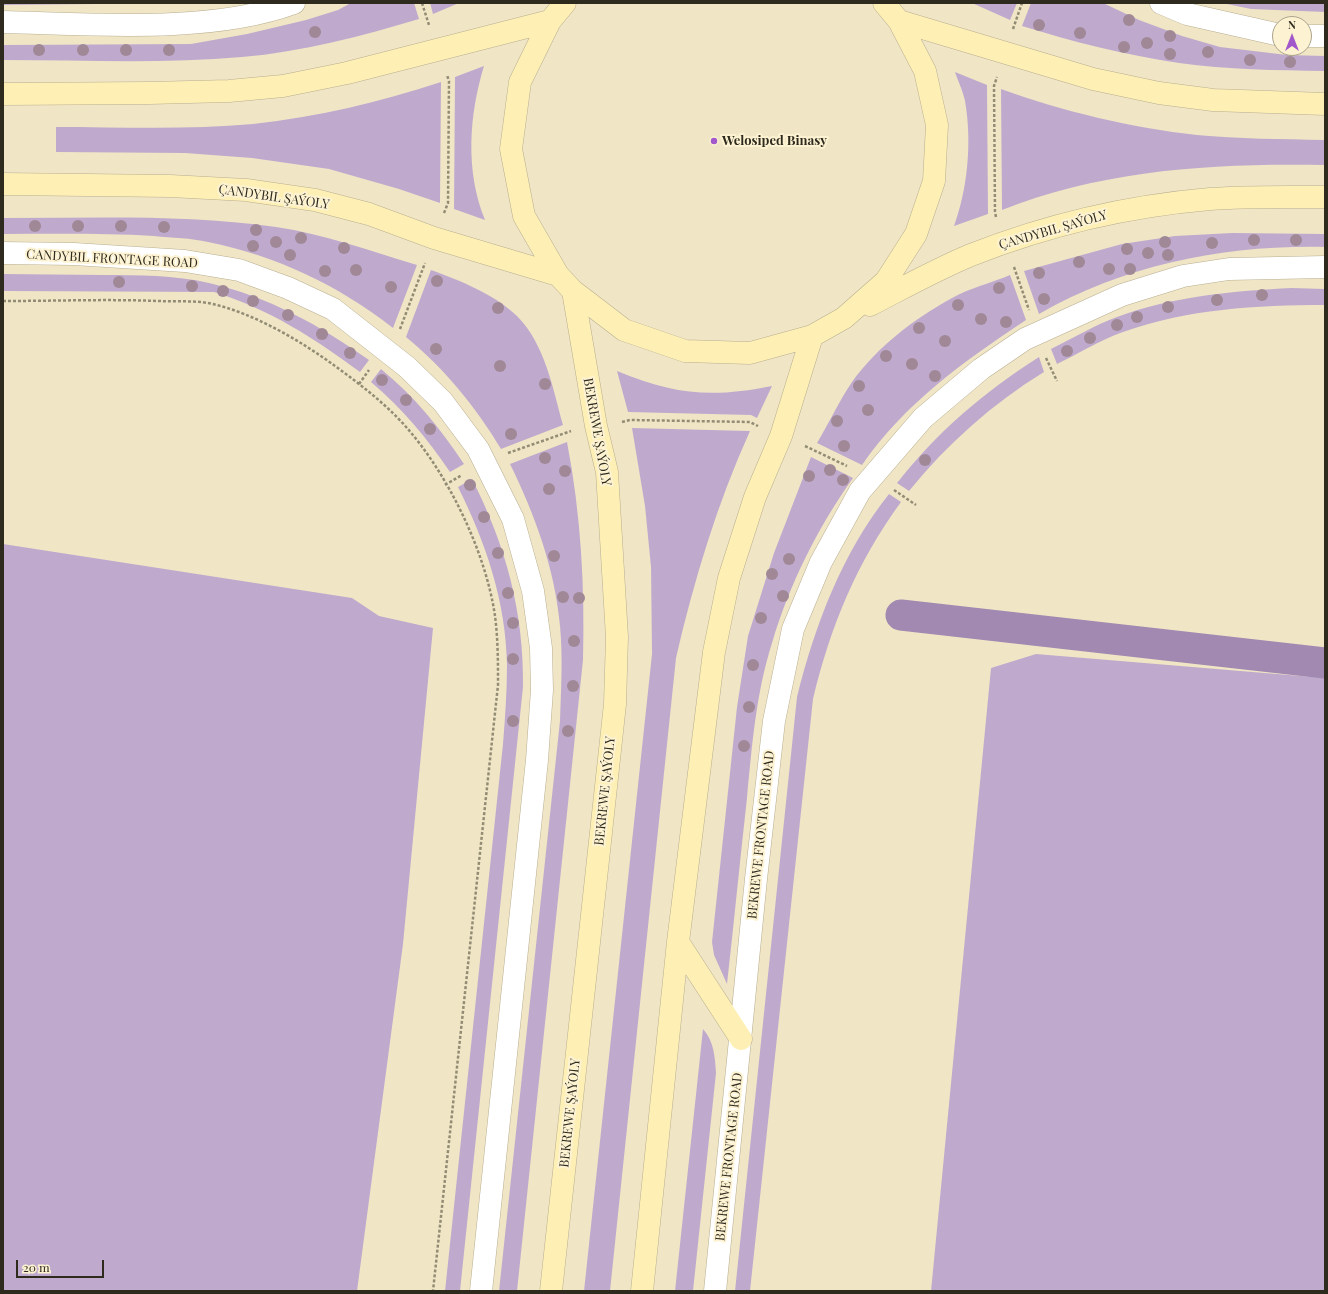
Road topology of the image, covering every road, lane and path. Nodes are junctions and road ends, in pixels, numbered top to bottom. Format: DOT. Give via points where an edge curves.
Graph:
graph roads {
  1 [pos="294,3"];
  2 [pos="422,3"];
  3 [pos="565,3"];
  4 [pos="884,3"];
  5 [pos="1022,3"];
  6 [pos="1161,3"];
  7 [pos="550,21"];
  8 [pos="899,21"];
  9 [pos="3,22"];
  10 [pos="1272,33"];
  11 [pos="1312,36"];
  12 [pos="1325,36"];
  13 [pos="438,50"];
  14 [pos="1005,52"];
  15 [pos="3,94"];
  16 [pos="1325,104"];
  17 [pos="3,184"];
  18 [pos="1325,197"];
  19 [pos="434,238"];
  20 [pos="1005,242"];
  21 [pos="3,253"];
  22 [pos="1325,267"];
  23 [pos="558,275"];
  24 [pos="573,291"];
  25 [pos="3,301"];
  26 [pos="844,318"];
  27 [pos="1037,334"];
  28 [pos="812,336"];
  29 [pos="386,349"];
  30 [pos="1057,381"];
  31 [pos="359,384"];
  32 [pos="596,426"];
  33 [pos="780,436"];
  34 [pos="485,463"];
  35 [pos="871,478"];
  36 [pos="445,485"];
  37 [pos="916,504"];
  38 [pos="678,942"];
  39 [pos="741,1039"];
  40 [pos="550,1287"];
  41 [pos="433,1291"];
  42 [pos="481,1291"];
  43 [pos="642,1291"];
  44 [pos="715,1291"];
  1 -- 9 [label="street" via="232,18 172,24"];
  2 -- 13 [label="path"];
  3 -- 7 [label="main road"];
  4 -- 8 [label="main road"];
  5 -- 14 [label="path"];
  6 -- 10 [label="street" via="1187,14"];
  7 -- 13 [label="main road"];
  7 -- 23 [label="main road" via="520,82 511,149 524,216"];
  8 -- 14 [label="main road"];
  8 -- 26 [label="main road" via="925,71 937,125 934,181 916,234 886,281"];
  11 -- 12 [label="street"];
  13 -- 15 [label="main road" via="283,86 229,91"];
  13 -- 19 [label="path" via="449,81 448,203"];
  14 -- 16 [label="main road" via="1093,79 1159,93 1213,100"];
  14 -- 20 [label="path" via="994,86 994,212"];
  17 -- 19 [label="main road, ÇANDYBIL ŞAÝOLY" via="170,186 246,190 315,200 370,214"];
  18 -- 20 [label="main road, ÇANDYBIL ŞAÝOLY" via="1209,199 1146,207 1084,218"];
  19 -- 23 [label="main road, ÇANDYBIL ŞAÝOLY"];
  19 -- 29 [label="path" via="400,332"];
  20 -- 26 [label="main road, ÇANDYBIL ŞAÝOLY" via="969,256"];
  20 -- 27 [label="path"];
  21 -- 29 [label="street, CANDYBIL FRONTAGE ROAD" via="74,254 186,261 239,270 288,288 333,309"];
  22 -- 27 [label="street" via="1228,269 1183,276 1122,295"];
  23 -- 24 [label="main road"];
  24 -- 28 [label="main road" via="624,330 685,351 750,353"];
  24 -- 32 [label="main road, BEKREWE ŞAÝOLY"];
  25 -- 31 [label="path" via="133,300 212,304 239,312 286,335 318,353"];
  26 -- 28 [label="main road"];
  27 -- 30 [label="path"];
  27 -- 35 [label="street, BEKREWE FRONTAGE ROAD" via="1025,339 981,369 922,418"];
  28 -- 33 [label="main road"];
  29 -- 31 [label="path"];
  29 -- 34 [label="street, CANDYBIL FRONTAGE ROAD" via="443,402 478,449"];
  31 -- 36 [label="path" via="406,427 422,447"];
  32 -- 33 [label="path" via="630,420 750,422"];
  32 -- 34 [label="path" via="566,432"];
  32 -- 40 [label="main road, BEKREWE ŞAÝOLY" via="607,472 614,562 615,704"];
  33 -- 35 [label="path"];
  33 -- 38 [label="main road" via="728,578 714,652"];
  34 -- 36 [label="path"];
  34 -- 42 [label="street" via="513,519 531,584 542,648 542,690 537,760"];
  35 -- 37 [label="path"];
  35 -- 39 [label="street, BEKREWE FRONTAGE ROAD" via="860,491 821,562 793,629 774,721"];
  36 -- 41 [label="path" via="476,545 489,590 497,640 498,685"];
  38 -- 39 [label="main road"];
  38 -- 43 [label="main road"];
  39 -- 44 [label="street, BEKREWE FRONTAGE ROAD"];
}
